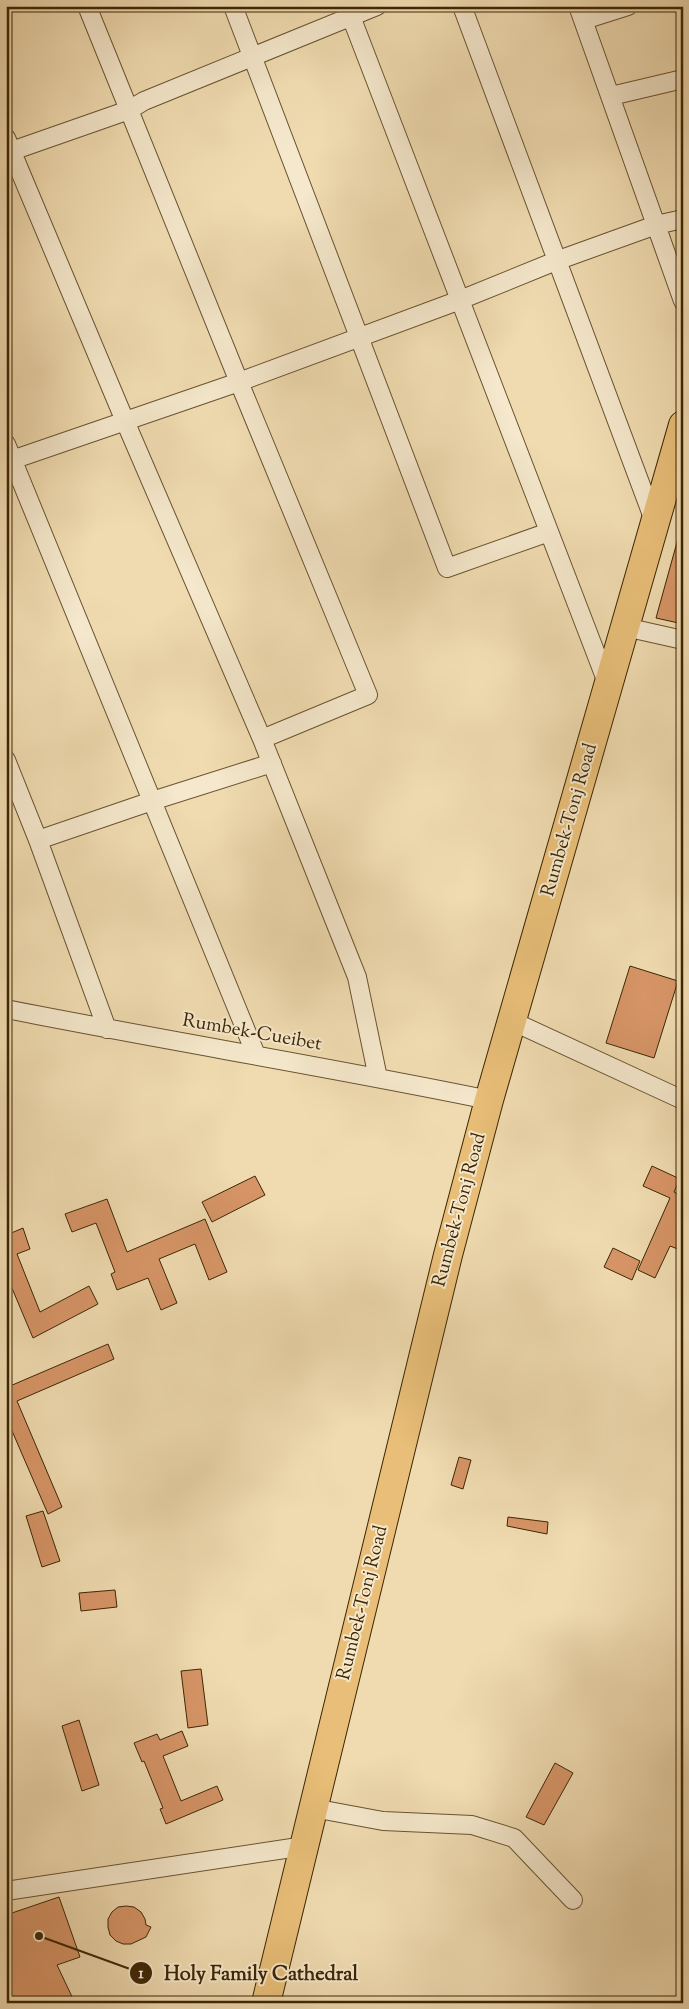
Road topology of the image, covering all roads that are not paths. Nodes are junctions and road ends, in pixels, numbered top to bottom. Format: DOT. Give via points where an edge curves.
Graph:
graph roads {
  1 [pos="87,6"];
  2 [pos="233,6"];
  3 [pos="377,6"];
  4 [pos="462,6"];
  5 [pos="628,6"];
  6 [pos="349,11"];
  7 [pos="581,13"];
  8 [pos="252,56"];
  9 [pos="683,79"];
  10 [pos="610,96"];
  11 [pos="129,110"];
  12 [pos="8,147"];
  13 [pos="683,219"];
  14 [pos="656,225"];
  15 [pos="556,261"];
  16 [pos="460,300"];
  17 [pos="683,301"];
  18 [pos="360,338"];
  19 [pos="239,382"];
  20 [pos="125,422"];
  21 [pos="683,425"];
  22 [pos="8,455"];
  23 [pos="655,523"];
  24 [pos="549,532"];
  25 [pos="625,628"];
  26 [pos="683,640"];
  27 [pos="609,686"];
  28 [pos="262,739"];
  29 [pos="6,760"];
  30 [pos="272,763"];
  31 [pos="152,801"];
  32 [pos="38,840"];
  33 [pos="6,1009"];
  34 [pos="512,1021"];
  35 [pos="107,1029"];
  36 [pos="256,1055"];
  37 [pos="378,1078"];
  38 [pos="489,1100"];
  39 [pos="683,1100"];
  40 [pos="313,1808"];
  41 [pos="304,1846"];
  42 [pos="6,1891"];
  43 [pos="573,1900"];
  44 [pos="266,2003"];
  1 -- 11 [label="street"];
  2 -- 8 [label="street"];
  3 -- 6 [label="street"];
  4 -- 15 [label="street"];
  5 -- 7 [label="street"];
  6 -- 8 [label="street"];
  6 -- 16 [label="street"];
  7 -- 10 [label="street"];
  8 -- 11 [label="street"];
  8 -- 18 [label="street"];
  9 -- 10 [label="street"];
  10 -- 14 [label="street"];
  11 -- 12 [label="street"];
  11 -- 19 [label="street"];
  12 -- 20 [label="street"];
  13 -- 14 [label="street"];
  14 -- 15 [label="street"];
  14 -- 17 [label="street"];
  15 -- 16 [label="street"];
  15 -- 23 [label="street"];
  16 -- 18 [label="street"];
  16 -- 24 [label="street"];
  18 -- 19 [label="street"];
  18 -- 24 [label="street" via="447,568"];
  19 -- 20 [label="street"];
  19 -- 28 [label="street" via="368,694"];
  20 -- 22 [label="street"];
  20 -- 28 [label="street"];
  21 -- 23 [label="main road, Rumbek-Tonj Road"];
  22 -- 31 [label="street"];
  23 -- 25 [label="main road, Rumbek-Tonj Road"];
  24 -- 27 [label="street"];
  25 -- 26 [label="street"];
  25 -- 27 [label="main road, Rumbek-Tonj Road"];
  27 -- 34 [label="main road, Rumbek-Tonj Road"];
  28 -- 30 [label="street"];
  29 -- 32 [label="street"];
  30 -- 31 [label="street"];
  30 -- 37 [label="street" via="357,977"];
  31 -- 32 [label="street"];
  31 -- 36 [label="street"];
  32 -- 35 [label="street"];
  33 -- 35 [label="street, Rumbek-Cueibet"];
  34 -- 38 [label="main road, Rumbek-Tonj Road"];
  34 -- 39 [label="street"];
  35 -- 36 [label="street, Rumbek-Cueibet"];
  36 -- 37 [label="street, Rumbek-Cueibet"];
  37 -- 38 [label="street, Rumbek-Cueibet"];
  38 -- 40 [label="main road, Rumbek-Tonj Road"];
  40 -- 41 [label="main road, Rumbek-Tonj Road"];
  40 -- 43 [label="street" via="383,1821 472,1824 514,1838"];
  41 -- 42 [label="street"];
  41 -- 44 [label="main road, Rumbek-Tonj Road"];
}
